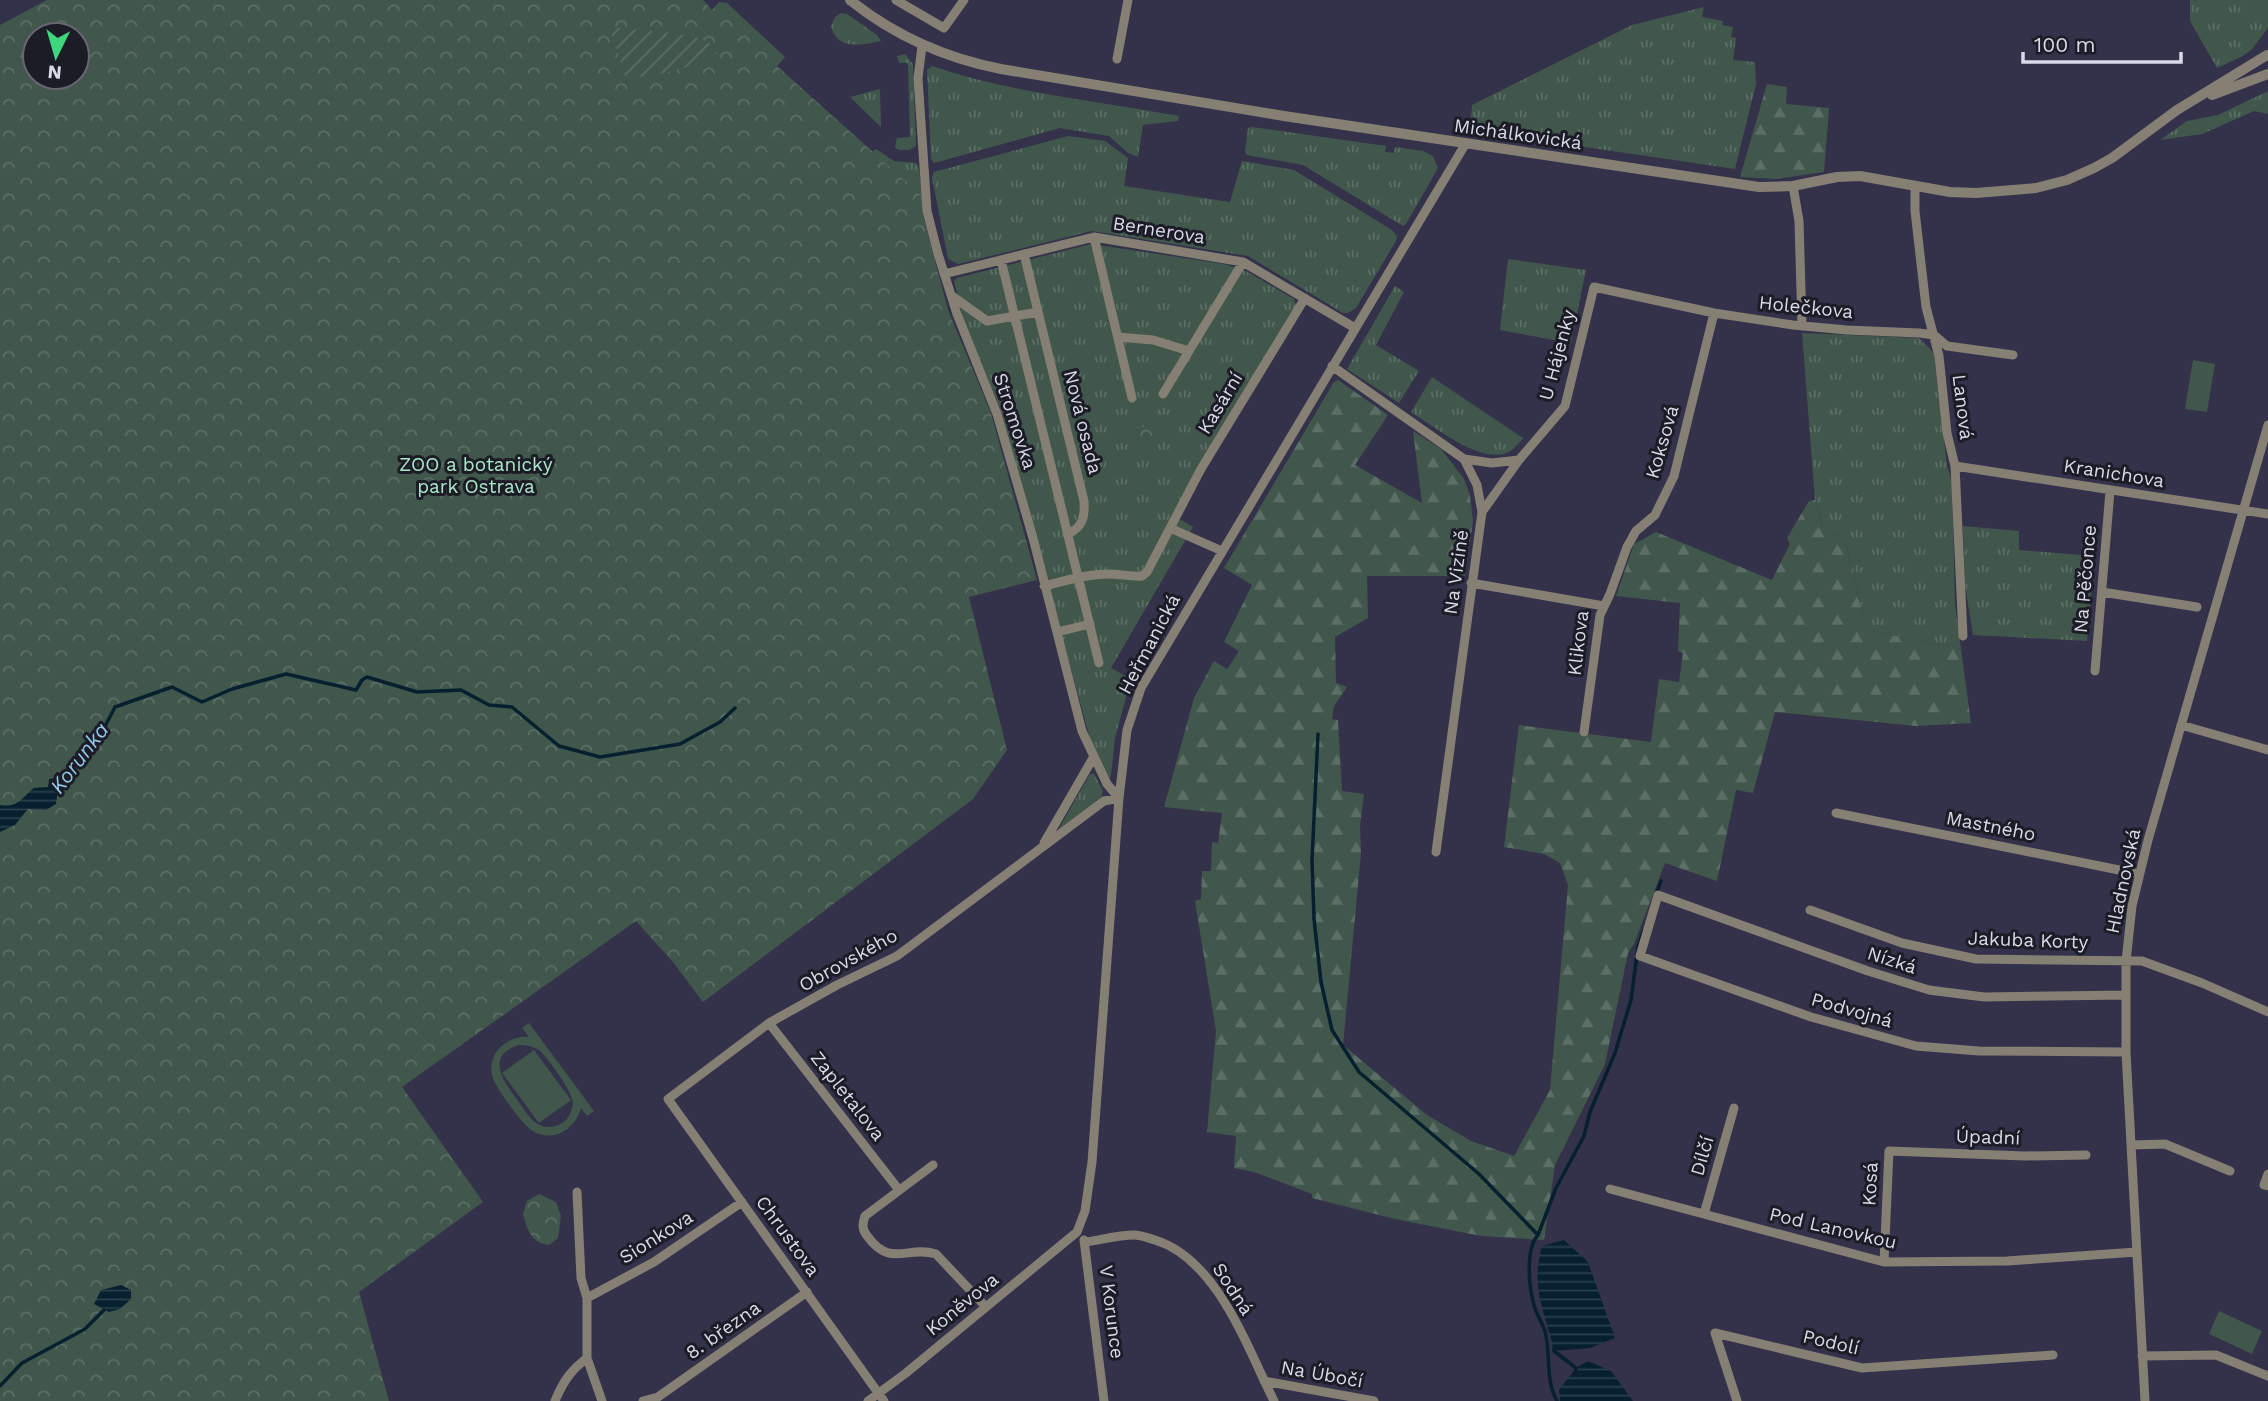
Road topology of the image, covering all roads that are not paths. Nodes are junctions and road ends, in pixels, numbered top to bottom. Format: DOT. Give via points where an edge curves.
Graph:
graph roads {
  1 [pos="850,0"];
  2 [pos="896,0"];
  3 [pos="964,0"];
  4 [pos="1128,0"];
  5 [pos="2268,44"];
  6 [pos="922,46"];
  7 [pos="2268,56"];
  8 [pos="1117,60"];
  9 [pos="2268,74"];
  10 [pos="2177,110"];
  11 [pos="1466,143"];
  12 [pos="1793,186"];
  13 [pos="1915,186"];
  14 [pos="1094,237"];
  15 [pos="1024,254"];
  16 [pos="1002,260"];
  17 [pos="1243,262"];
  18 [pos="944,274"];
  19 [pos="1594,287"];
  20 [pos="951,295"];
  21 [pos="1304,298"];
  22 [pos="1038,312"];
  23 [pos="1714,313"];
  24 [pos="1016,318"];
  25 [pos="1802,326"];
  26 [pos="1355,328"];
  27 [pos="1934,335"];
  28 [pos="1118,337"];
  29 [pos="1189,351"];
  30 [pos="2012,355"];
  31 [pos="1332,366"];
  32 [pos="1163,394"];
  33 [pos="1132,398"];
  34 [pos="2268,425"];
  35 [pos="1464,459"];
  36 [pos="1519,460"];
  37 [pos="1955,467"];
  38 [pos="2110,491"];
  39 [pos="2244,511"];
  40 [pos="1482,512"];
  41 [pos="2268,514"];
  42 [pos="1170,528"];
  43 [pos="1068,534"];
  44 [pos="1222,551"];
  45 [pos="1078,577"];
  46 [pos="1471,583"];
  47 [pos="1044,586"];
  48 [pos="2102,592"];
  49 [pos="1604,606"];
  50 [pos="2197,607"];
  51 [pos="1090,624"];
  52 [pos="1057,632"];
  53 [pos="1962,636"];
  54 [pos="1099,663"];
  55 [pos="2095,671"];
  56 [pos="2181,725"];
  57 [pos="1584,732"];
  58 [pos="2268,750"];
  59 [pos="1093,758"];
  60 [pos="1119,797"];
  61 [pos="1836,813"];
  62 [pos="1042,847"];
  63 [pos="1436,852"];
  64 [pos="2139,874"];
  65 [pos="1658,895"];
  66 [pos="1810,910"];
  67 [pos="2126,961"];
  68 [pos="2126,995"];
  69 [pos="2268,1012"];
  70 [pos="769,1023"];
  71 [pos="2126,1052"];
  72 [pos="668,1099"];
  73 [pos="1734,1108"];
  74 [pos="2132,1146"];
  75 [pos="1889,1151"];
  76 [pos="2086,1155"];
  77 [pos="933,1165"];
  78 [pos="2230,1171"];
  79 [pos="2268,1174"];
  80 [pos="2268,1186"];
  81 [pos="1610,1189"];
  82 [pos="899,1190"];
  83 [pos="577,1192"];
  84 [pos="742,1202"];
  85 [pos="1704,1214"];
  86 [pos="1077,1231"];
  87 [pos="1086,1242"];
  88 [pos="2137,1252"];
  89 [pos="1884,1262"];
  90 [pos="807,1292"];
  91 [pos="587,1297"];
  92 [pos="986,1307"];
  93 [pos="2053,1355"];
  94 [pos="2142,1356"];
  95 [pos="587,1358"];
  96 [pos="2268,1376"];
  97 [pos="1264,1381"];
  98 [pos="882,1397"];
  99 [pos="657,1399"];
  100 [pos="555,1401"];
  101 [pos="602,1401"];
  102 [pos="643,1401"];
  103 [pos="868,1401"];
  104 [pos="1104,1401"];
  105 [pos="1274,1401"];
  106 [pos="1374,1401"];
  107 [pos="1737,1401"];
  108 [pos="2145,1401"];
  1 -- 6 [label="street, Michálkovická"];
  2 -- 3 [label="street" via="944,28"];
  4 -- 8 [label="street"];
  5 -- 7 [label="street"];
  6 -- 11 [label="street, Michálkovická" via="1023,74"];
  6 -- 18 [label="street, Stromovka" via="918,78 927,211"];
  7 -- 10 [label="street, Michálkovická"];
  9 -- 10 [label="street, Michálkovická"];
  10 -- 13 [label="street, Michálkovická" via="2103,163 2052,184 1976,194"];
  11 -- 12 [label="street, Michálkovická" via="1759,187"];
  11 -- 26 [label="street, Heřmanická"];
  12 -- 13 [label="street, Michálkovická" via="1855,176"];
  12 -- 25 [label="street" via="1799,221"];
  13 -- 27 [label="street, Lanová" via="1924,292"];
  14 -- 15 [label="street, Bernerova"];
  14 -- 17 [label="street, Bernerova"];
  14 -- 28 [label="street"];
  15 -- 16 [label="street, Bernerova"];
  15 -- 22 [label="street, Nová osada"];
  16 -- 18 [label="street, Bernerova"];
  16 -- 24 [label="street"];
  17 -- 21 [label="street, Bernerova"];
  17 -- 29 [label="street"];
  18 -- 20 [label="street, Stromovka"];
  19 -- 23 [label="street, Holečkova"];
  19 -- 36 [label="street, U Hájenky" via="1565,406"];
  20 -- 24 [label="street" via="987,321"];
  20 -- 47 [label="street, Stromovka" via="997,414"];
  21 -- 26 [label="street, Bernerova"];
  21 -- 42 [label="street, Kasární"];
  22 -- 24 [label="street"];
  22 -- 43 [label="street, Nová osada" via="1084,501 1085,515 1078,529"];
  23 -- 25 [label="street, Holečkova"];
  23 -- 49 [label="street, Koksová" via="1674,476 1655,515 1636,531"];
  24 -- 43 [label="street"];
  25 -- 27 [label="street, Holečkova"];
  26 -- 31 [label="street, Heřmanická"];
  27 -- 30 [label="street, Holečkova" via="1947,346"];
  27 -- 37 [label="street, Lanová"];
  28 -- 29 [label="street" via="1153,340"];
  28 -- 33 [label="street"];
  29 -- 32 [label="street"];
  31 -- 35 [label="street"];
  31 -- 44 [label="street, Heřmanická"];
  34 -- 39 [label="street, Hladnovská"];
  35 -- 36 [label="street"];
  35 -- 40 [label="street, Na Vizině" via="1477,485"];
  36 -- 40 [label="street, U Hájenky"];
  37 -- 38 [label="street, Kranichova"];
  37 -- 53 [label="street, Lanová"];
  38 -- 39 [label="street, Kranichova"];
  38 -- 48 [label="street, Na Pěčonce"];
  39 -- 41 [label="street, Kranichova"];
  39 -- 56 [label="street, Hladnovská"];
  40 -- 46 [label="street, Na Vizině"];
  42 -- 44 [label="street"];
  42 -- 45 [label="street, Kasární" via="1142,576"];
  43 -- 45 [label="street"];
  44 -- 60 [label="street, Heřmanická" via="1141,688 1127,730"];
  45 -- 47 [label="street"];
  45 -- 51 [label="street"];
  46 -- 49 [label="street, Klikova"];
  46 -- 63 [label="street, Na Vizině"];
  47 -- 52 [label="street, Stromovka"];
  48 -- 50 [label="street"];
  48 -- 55 [label="street, Na Pěčonce"];
  49 -- 57 [label="street, Klikova"];
  51 -- 52 [label="street"];
  51 -- 54 [label="street"];
  52 -- 59 [label="street, Stromovka"];
  56 -- 58 [label="street"];
  56 -- 64 [label="street, Hladnovská"];
  59 -- 60 [label="street, Stromovka"];
  59 -- 62 [label="street, Obrovského"];
  60 -- 62 [label="street, Obrovského" via="1104,801"];
  60 -- 86 [label="street, Heřmanická" via="1092,1162 1085,1212"];
  61 -- 64 [label="street, Mastného"];
  62 -- 70 [label="street, Obrovského" via="897,956"];
  64 -- 67 [label="street, Hladnovská"];
  65 -- 68 [label="street, Nízká" via="1928,990 1984,997"];
  65 -- 71 [label="street, Podvojná" via="1640,956 1811,1017 1916,1046"];
  66 -- 67 [label="street, Jakuba Korty" via="1902,943 1976,959"];
  67 -- 68 [label="street, Hladnovská"];
  67 -- 69 [label="street, Jakuba Korty" via="2142,961"];
  68 -- 71 [label="street, Hladnovská"];
  70 -- 72 [label="street, Obrovského"];
  70 -- 82 [label="street, Zapletalova"];
  71 -- 74 [label="street, Hladnovská"];
  72 -- 84 [label="street, Chrustova"];
  73 -- 85 [label="street, Dílčí"];
  74 -- 78 [label="street" via="2165,1144"];
  74 -- 88 [label="street, Hladnovská"];
  75 -- 76 [label="street, Úpadní"];
  75 -- 89 [label="street, Kosá"];
  77 -- 82 [label="street"];
  79 -- 80 [label="street" via="2264,1185"];
  81 -- 85 [label="street, Pod Lanovkou"];
  82 -- 92 [label="street" via="865,1216 864,1232 874,1246 895,1255 936,1254"];
  83 -- 91 [label="street" via="581,1279"];
  84 -- 90 [label="street, Chrustova"];
  84 -- 91 [label="street, Sionkova" via="654,1262"];
  85 -- 89 [label="street, Pod Lanovkou"];
  86 -- 87 [label="street, V Korunce"];
  86 -- 92 [label="street, Koněvova"];
  87 -- 97 [label="street, Sodná" via="1136,1235 1189,1258 1221,1297"];
  87 -- 104 [label="street, V Korunce"];
  88 -- 89 [label="street, Pod Lanovkou" via="2007,1261"];
  88 -- 94 [label="street, Hladnovská"];
  90 -- 98 [label="street, Chrustova"];
  90 -- 99 [label="street, 8. března"];
  91 -- 95 [label="street"];
  92 -- 98 [label="street, Koněvova"];
  93 -- 107 [label="street, Podolí" via="1863,1368 1715,1333"];
  94 -- 96 [label="street" via="2216,1355"];
  94 -- 108 [label="street, Hladnovská"];
  95 -- 100 [label="street" via="571,1370"];
  95 -- 101 [label="street"];
  97 -- 105 [label="street, Sodná"];
  97 -- 106 [label="street, Na Úbočí"];
  98 -- 103 [label="street, Koněvova"];
  99 -- 102 [label="street, 8. března"];
}
